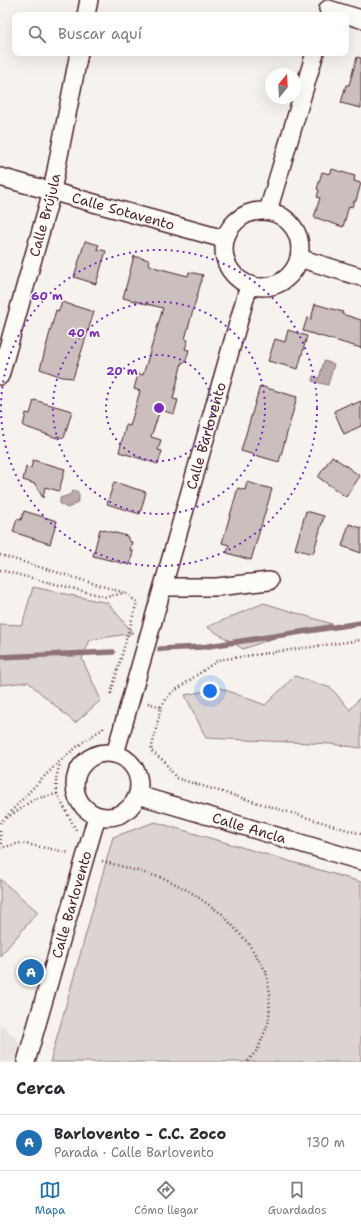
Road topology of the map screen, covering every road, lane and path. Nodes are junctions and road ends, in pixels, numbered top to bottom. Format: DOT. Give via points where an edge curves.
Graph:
graph roads {
  1 [pos="89,0"];
  2 [pos="329,8"];
  3 [pos="87,12"];
  4 [pos="341,12"];
  5 [pos="349,15"];
  6 [pos="361,19"];
  7 [pos="78,56"];
  8 [pos="314,56"];
  9 [pos="0,177"];
  10 [pos="52,191"];
  11 [pos="268,211"];
  12 [pos="224,239"];
  13 [pos="299,258"];
  14 [pos="361,277"];
  15 [pos="249,285"];
  16 [pos="0,376"];
  17 [pos="0,555"];
  18 [pos="0,570"];
  19 [pos="270,580"];
  20 [pos="162,587"];
  21 [pos="125,593"];
  22 [pos="361,640"];
  23 [pos="123,696"];
  24 [pos="112,701"];
  25 [pos="161,707"];
  26 [pos="105,722"];
  27 [pos="115,754"];
  28 [pos="60,763"];
  29 [pos="57,794"];
  30 [pos="138,795"];
  31 [pos="97,816"];
  32 [pos="0,823"];
  33 [pos="0,831"];
  34 [pos="361,834"];
  35 [pos="74,836"];
  36 [pos="1,847"];
  37 [pos="75,852"];
  38 [pos="361,861"];
  39 [pos="26,1062"];
  40 [pos="247,1062"];
  1 -- 3 [label="street"];
  2 -- 4 [label="street"];
  5 -- 6 [label="street"];
  7 -- 10 [label="street, Calle Brújula"];
  8 -- 11 [label="street"];
  9 -- 10 [label="street, Calle Sotavento"];
  10 -- 12 [label="street, Calle Sotavento"];
  10 -- 16 [label="street, Calle Brújula"];
  11 -- 12 [label="street" via="246,214 236,220"];
  11 -- 13 [label="street" via="280,215 297,233 300,245"];
  12 -- 15 [label="street" via="225,261 231,271"];
  13 -- 14 [label="street"];
  13 -- 15 [label="street" via="285,279 274,285"];
  15 -- 20 [label="street, Calle Barlovento"];
  17 -- 21 [label="path"];
  18 -- 21 [label="path" via="106,596"];
  19 -- 20 [label="street" via="217,587"];
  20 -- 23 [label="street, Calle Barlovento"];
  21 -- 23 [label="path" via="137,602 111,693"];
  22 -- 25 [label="path" via="218,660 169,695"];
  23 -- 24 [label="path"];
  23 -- 25 [label="path"];
  23 -- 27 [label="street, Calle Barlovento"];
  25 -- 34 [label="path" via="151,751 164,762 176,778"];
  26 -- 28 [label="path" via="103,730 72,750"];
  27 -- 30 [label="street" via="132,765 139,784"];
  27 -- 31 [label="street" via="93,756 77,771 74,781 79,803"];
  28 -- 29 [label="path" via="56,779"];
  28 -- 32 [label="path"];
  29 -- 32 [label="path" via="34,799"];
  29 -- 35 [label="path" via="76,830"];
  30 -- 31 [label="street" via="133,804 121,814 107,818"];
  30 -- 38 [label="street, Calle Ancla"];
  31 -- 37 [label="street, Calle Barlovento"];
  33 -- 36 [label="path"];
  36 -- 37 [label="path" via="21,843"];
  37 -- 39 [label="street, Calle Barlovento"];
  37 -- 40 [label="path" via="166,879 189,891 222,914 248,942 266,971 270,994 269,1021 258,1049"];
}
